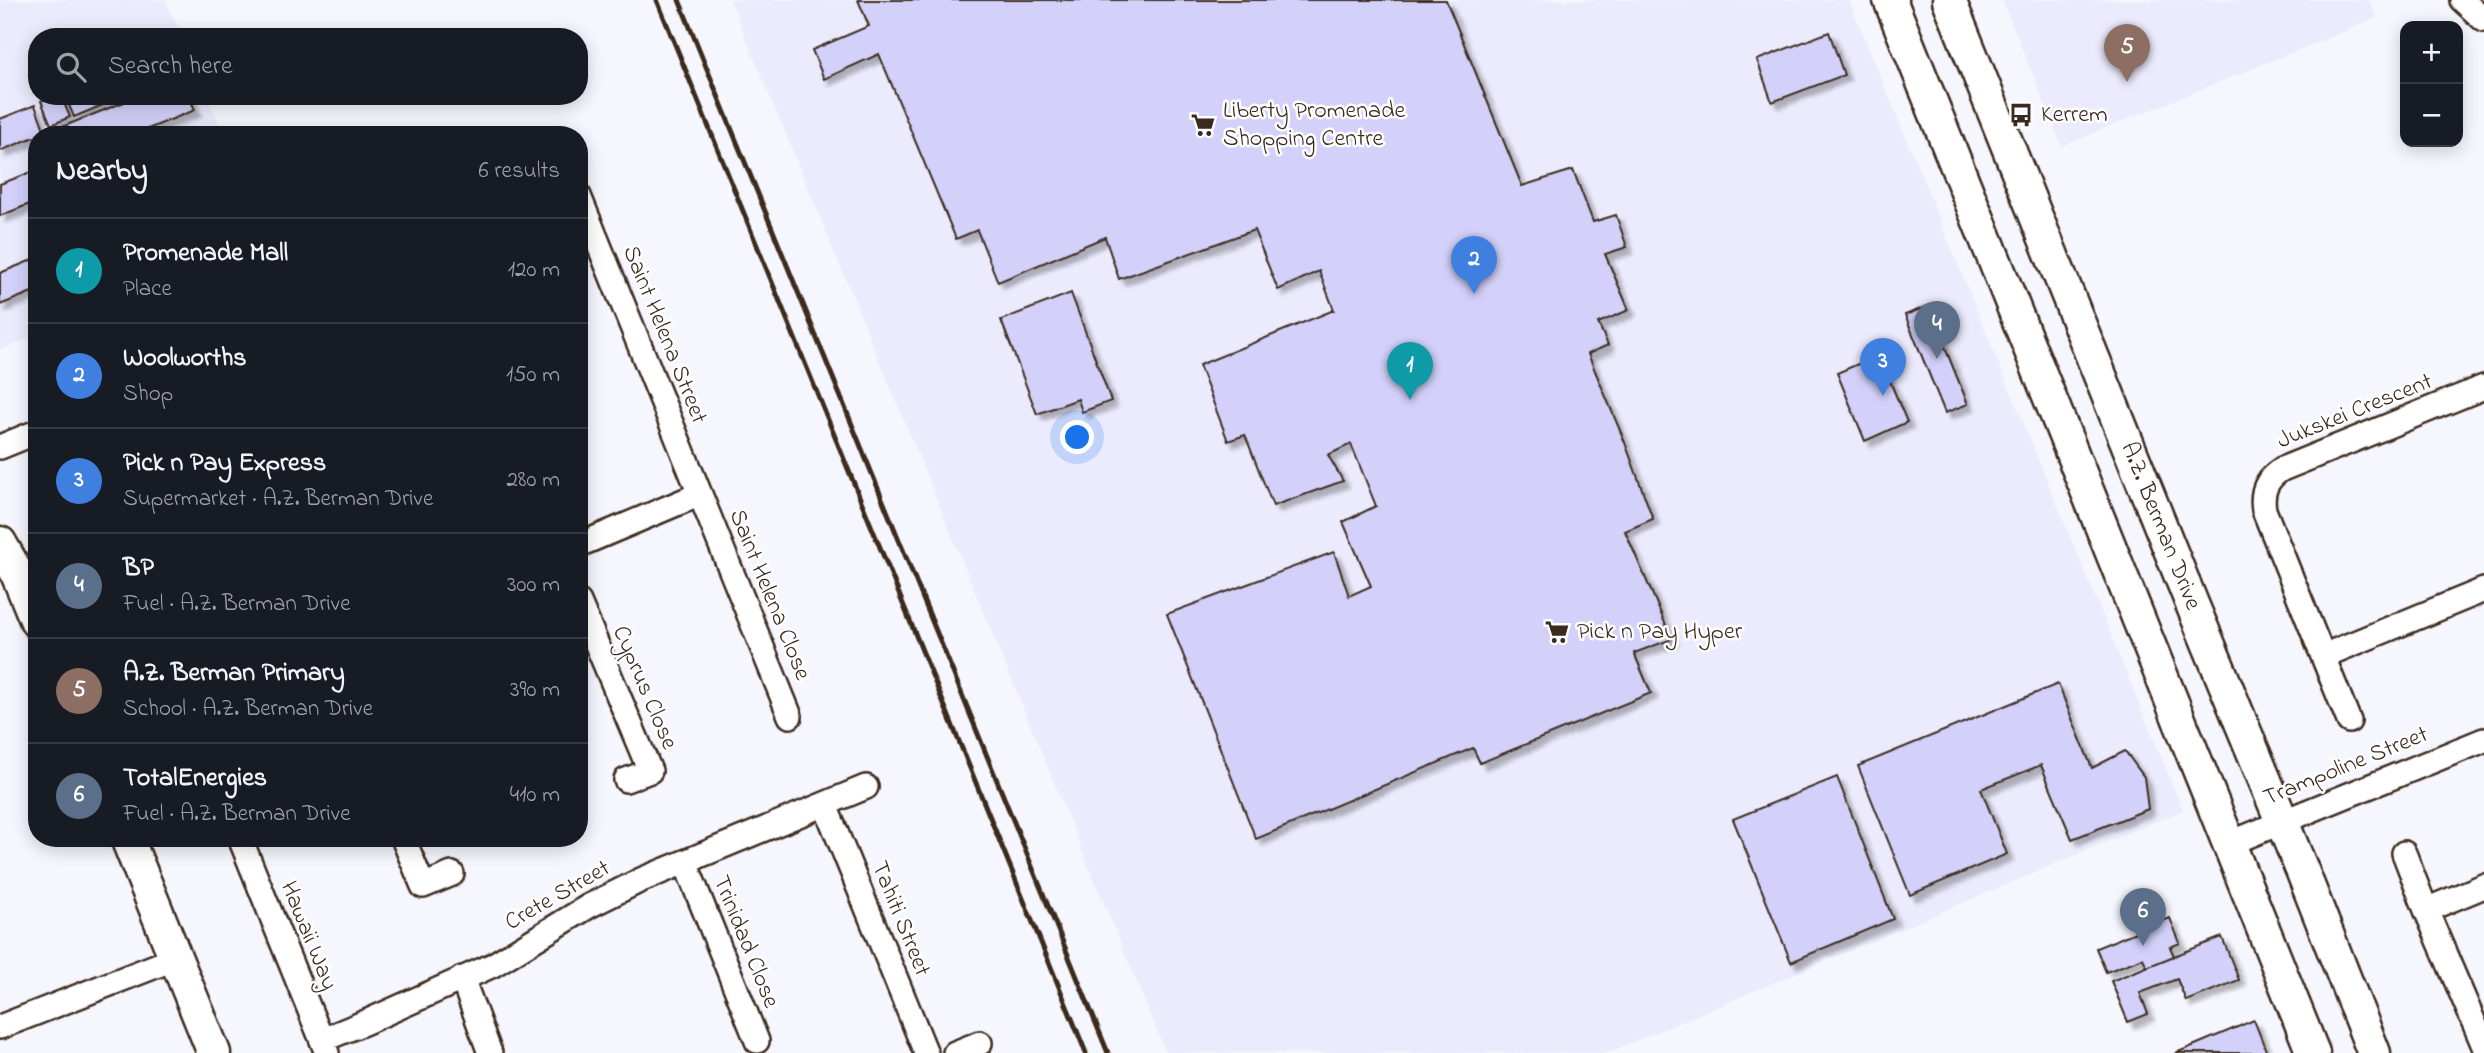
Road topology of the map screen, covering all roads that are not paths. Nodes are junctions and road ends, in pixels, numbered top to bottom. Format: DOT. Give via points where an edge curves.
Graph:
graph roads {
  1 [pos="1890,0"];
  2 [pos="1949,0"];
  3 [pos="2462,0"];
  4 [pos="2484,20"];
  5 [pos="588,222"];
  6 [pos="2484,387"];
  7 [pos="28,436"];
  8 [pos="0,447"];
  9 [pos="700,494"];
  10 [pos="588,541"];
  11 [pos="0,543"];
  12 [pos="2484,590"];
  13 [pos="28,600"];
  14 [pos="588,623"];
  15 [pos="2323,656"];
  16 [pos="790,716"];
  17 [pos="2349,721"];
  18 [pos="2484,740"];
  19 [pos="626,780"];
  20 [pos="866,788"];
  21 [pos="825,805"];
  22 [pos="2282,821"];
  23 [pos="2228,844"];
  24 [pos="131,847"];
  25 [pos="244,847"];
  26 [pos="407,847"];
  27 [pos="2404,853"];
  28 [pos="685,862"];
  29 [pos="452,874"];
  30 [pos="2484,886"];
  31 [pos="2426,910"];
  32 [pos="176,958"];
  33 [pos="462,978"];
  34 [pos="0,1027"];
  35 [pos="757,1041"];
  36 [pos="979,1043"];
  37 [pos="324,1046"];
  38 [pos="2484,1046"];
  39 [pos="214,1053"];
  40 [pos="490,1053"];
  41 [pos="926,1053"];
  42 [pos="955,1053"];
  43 [pos="2313,1053"];
  44 [pos="2374,1053"];
  1 -- 23 [label="main road"];
  2 -- 22 [label="main road, A.Z. Berman Drive"];
  3 -- 4 [label="street"];
  5 -- 9 [label="street, Saint Helena Street"];
  6 -- 15 [label="street, Jukskei Crescent" via="2282,469 2264,487 2264,510"];
  7 -- 8 [label="street"];
  9 -- 10 [label="street"];
  9 -- 16 [label="street, Saint Helena Close"];
  11 -- 13 [label="main road"];
  12 -- 15 [label="street"];
  14 -- 19 [label="street, Cyprus Close" via="650,771"];
  15 -- 17 [label="street, Jukskei Crescent"];
  18 -- 22 [label="street, Trampoline Street"];
  20 -- 21 [label="street, Crete Street"];
  21 -- 28 [label="street, Crete Street"];
  21 -- 41 [label="street, Tahiti Street"];
  22 -- 23 [label="street, Trampoline Street"];
  22 -- 44 [label="main road, A.Z. Berman Drive"];
  23 -- 43 [label="main road"];
  24 -- 32 [label="main road"];
  25 -- 37 [label="street, Hawaii Way"];
  26 -- 29 [label="street" via="423,886"];
  27 -- 31 [label="street"];
  28 -- 33 [label="street, Crete Street" via="589,906 493,965"];
  28 -- 35 [label="street, Trinidad Close"];
  30 -- 31 [label="street"];
  31 -- 38 [label="street"];
  32 -- 34 [label="street"];
  32 -- 39 [label="main road"];
  33 -- 37 [label="street, Crete Street"];
  33 -- 40 [label="street"];
  36 -- 42 [label="street"];
}
